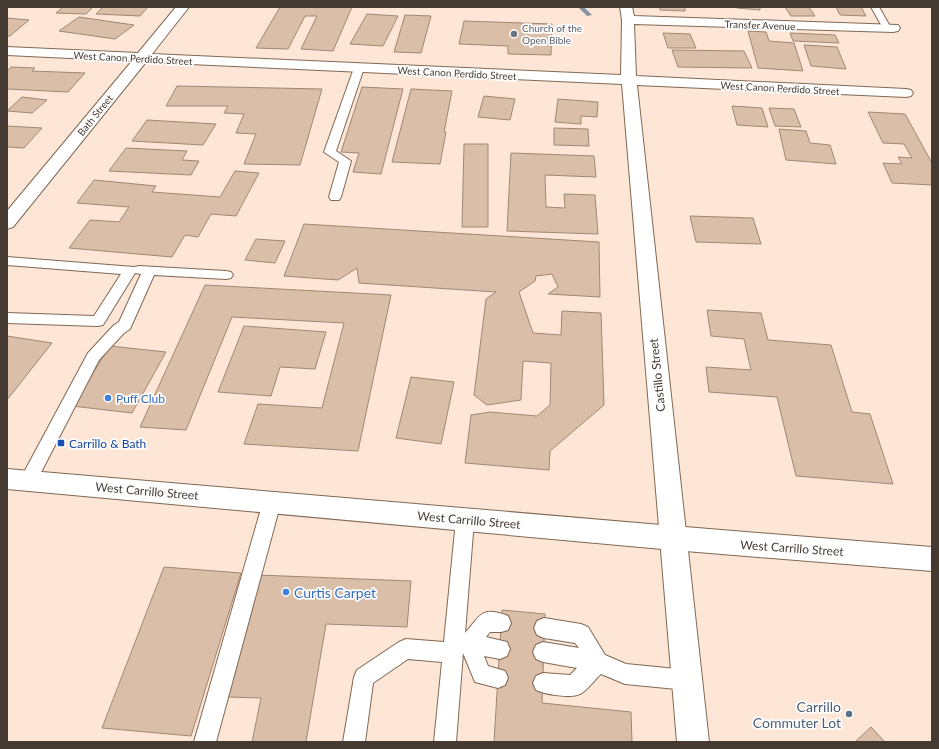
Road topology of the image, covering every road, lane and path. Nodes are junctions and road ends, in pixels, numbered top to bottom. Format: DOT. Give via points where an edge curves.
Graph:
graph roads {
  1 [pos="183,7"];
  2 [pos="875,7"];
  3 [pos="627,14"];
  4 [pos="890,28"];
  5 [pos="7,52"];
  6 [pos="141,58"];
  7 [pos="358,68"];
  8 [pos="629,81"];
  9 [pos="906,93"];
  10 [pos="335,197"];
  11 [pos="7,223"];
  12 [pos="7,261"];
  13 [pos="130,270"];
  14 [pos="149,271"];
  15 [pos="226,275"];
  16 [pos="7,318"];
  17 [pos="18,480"];
  18 [pos="272,502"];
  19 [pos="464,520"];
  20 [pos="673,538"];
  21 [pos="932,558"];
  22 [pos="501,623"];
  23 [pos="544,628"];
  24 [pos="459,646"];
  25 [pos="500,649"];
  26 [pos="543,652"];
  27 [pos="598,662"];
  28 [pos="498,678"];
  29 [pos="687,680"];
  30 [pos="542,683"];
  31 [pos="205,742"];
  32 [pos="354,742"];
  33 [pos="445,742"];
  34 [pos="693,742"];
  1 -- 6 [label="street, Bath Street"];
  2 -- 4 [label="lane"];
  3 -- 4 [label="street, Transfer Avenue"];
  3 -- 8 [label="street, Castillo Street"];
  5 -- 6 [label="street, West Canon Perdido Street"];
  6 -- 7 [label="street, West Canon Perdido Street"];
  6 -- 11 [label="street, Bath Street"];
  7 -- 8 [label="street, West Canon Perdido Street"];
  7 -- 10 [label="lane" via="330,152 345,161"];
  8 -- 9 [label="street, West Canon Perdido Street"];
  8 -- 20 [label="street, Castillo Street"];
  12 -- 13 [label="lane"];
  13 -- 14 [label="lane"];
  13 -- 16 [label="lane" via="98,321"];
  14 -- 15 [label="lane"];
  14 -- 17 [label="lane" via="125,325 93,357"];
  17 -- 18 [label="street, West Carrillo Street"];
  18 -- 19 [label="street, West Carrillo Street"];
  18 -- 31 [label="lane"];
  19 -- 20 [label="street, West Carrillo Street"];
  19 -- 24 [label="lane"];
  20 -- 21 [label="street, West Carrillo Street"];
  20 -- 29 [label="street, Castillo Street"];
  22 -- 24 [label="lane" via="484,622"];
  23 -- 27 [label="lane" via="581,634"];
  24 -- 25 [label="lane"];
  24 -- 28 [label="lane" via="482,675"];
  24 -- 32 [label="lane" via="406,649 364,677"];
  24 -- 33 [label="lane"];
  26 -- 27 [label="lane"];
  27 -- 29 [label="lane" via="625,674"];
  27 -- 30 [label="lane" via="574,686"];
  29 -- 34 [label="street, Castillo Street"];
}
